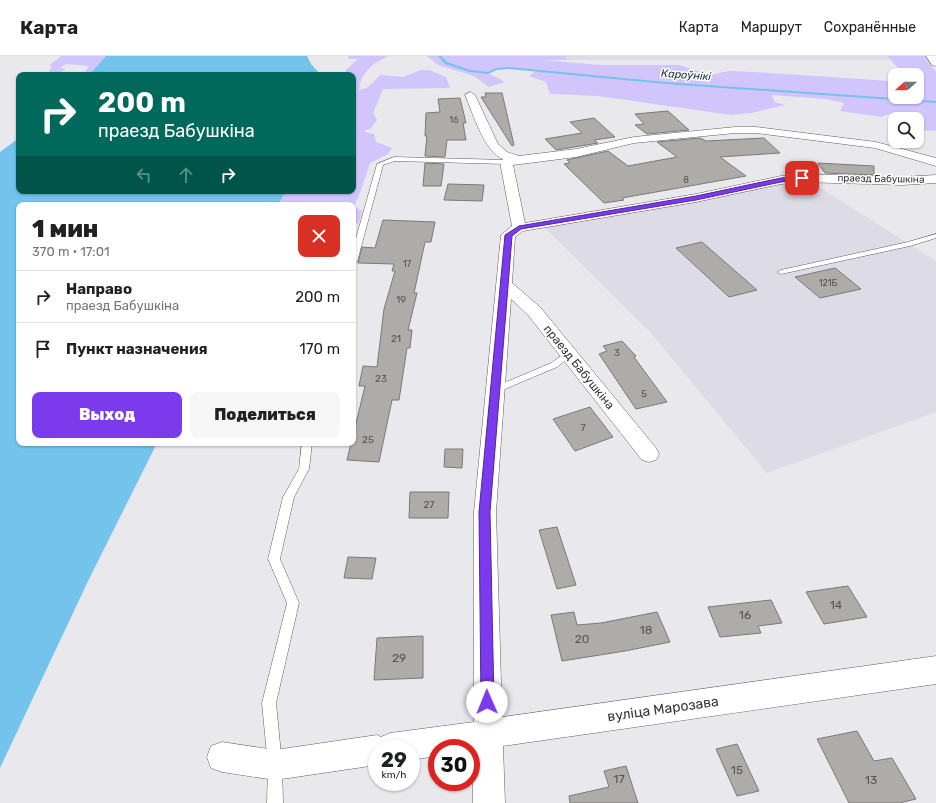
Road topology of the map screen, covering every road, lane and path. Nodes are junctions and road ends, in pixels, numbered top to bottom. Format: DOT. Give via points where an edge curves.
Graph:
graph roads {
  1 [pos="931,56"];
  2 [pos="936,63"];
  3 [pos="470,95"];
  4 [pos="512,161"];
  5 [pos="936,162"];
  6 [pos="936,179"];
  7 [pos="519,228"];
  8 [pos="936,236"];
  9 [pos="356,256"];
  10 [pos="781,272"];
  11 [pos="504,284"];
  12 [pos="568,354"];
  13 [pos="495,390"];
  14 [pos="308,446"];
  15 [pos="649,454"];
  16 [pos="936,670"];
  17 [pos="488,734"];
  18 [pos="420,744"];
  19 [pos="368,751"];
  20 [pos="222,757"];
  21 [pos="275,765"];
  22 [pos="275,803"];
  23 [pos="488,803"];
  1 -- 2 [label="street"];
  3 -- 4 [label="street" via="493,146"];
  4 -- 5 [label="street" via="576,153 634,140 756,130 876,145"];
  4 -- 7 [label="street"];
  4 -- 9 [label="lane" via="394,159 380,164"];
  6 -- 7 [label="street, праезд Бабушкіна" via="781,180 696,198"];
  7 -- 11 [label="street" via="508,235"];
  8 -- 10 [label="lane"];
  11 -- 12 [label="street, праезд Бабушкіна" via="534,311"];
  11 -- 13 [label="street"];
  12 -- 13 [label="lane" via="554,365"];
  12 -- 15 [label="street, праезд Бабушкіна"];
  13 -- 17 [label="street" via="485,512"];
  14 -- 21 [label="lane" via="304,469 289,497 274,559 293,603 269,703"];
  16 -- 17 [label="street, вуліца Марозава"];
  17 -- 18 [label="street, вуліца Марозава"];
  17 -- 23 [label="street"];
  19 -- 21 [label="street"];
  20 -- 21 [label="street"];
  21 -- 22 [label="lane"];
}
